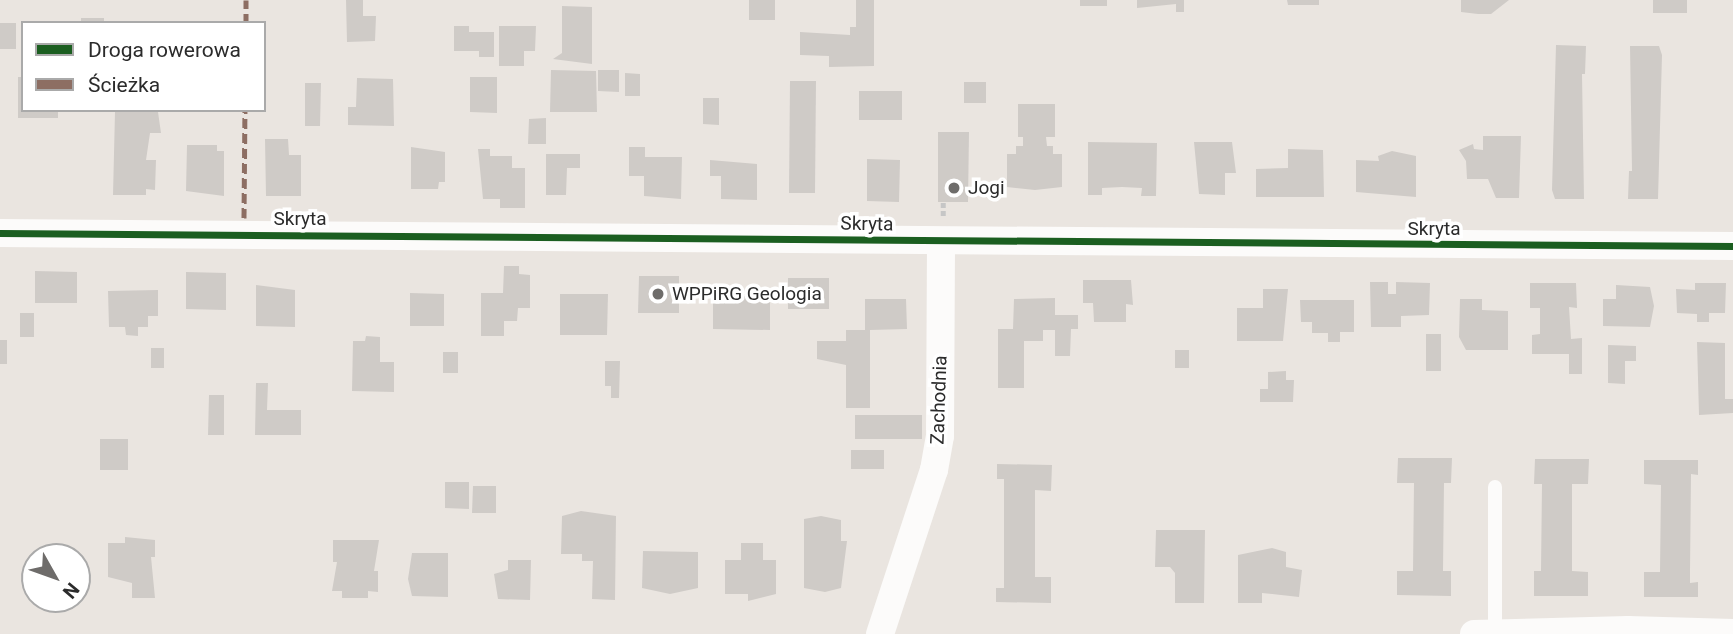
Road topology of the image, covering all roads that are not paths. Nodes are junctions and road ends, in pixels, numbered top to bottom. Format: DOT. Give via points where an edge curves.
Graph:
graph roads {
  1 [pos="0,233"];
  2 [pos="941,241"];
  3 [pos="1733,246"];
  4 [pos="1495,487"];
  5 [pos="1484,633"];
  6 [pos="1733,633"];
  7 [pos="880,634"];
  1 -- 2 [label="street, Skryta"];
  2 -- 3 [label="street, Skryta"];
  2 -- 7 [label="street, Zachodnia" via="940,436 934,470"];
  4 -- 5 [label="lane"];
  5 -- 6 [label="street"];
}
